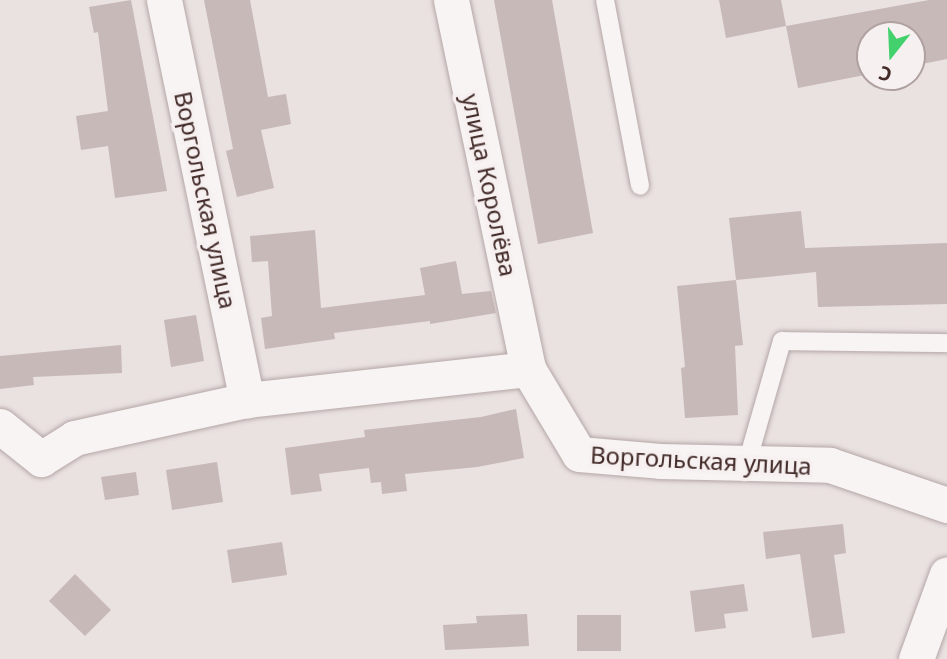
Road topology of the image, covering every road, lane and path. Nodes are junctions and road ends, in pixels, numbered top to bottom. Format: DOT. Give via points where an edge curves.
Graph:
graph roads {
  1 [pos="164,0"];
  2 [pos="451,0"];
  3 [pos="605,0"];
  4 [pos="640,186"];
  5 [pos="947,342"];
  6 [pos="528,369"];
  7 [pos="247,400"];
  8 [pos="0,426"];
  9 [pos="747,463"];
  10 [pos="947,505"];
  11 [pos="947,574"];
  12 [pos="916,659"];
  1 -- 7 [label="street, Воргольская улица"];
  2 -- 6 [label="street, улица Королёва"];
  3 -- 4 [label="lane"];
  5 -- 9 [label="lane" via="782,341"];
  6 -- 7 [label="street"];
  6 -- 9 [label="street, Воргольская улица" via="579,454"];
  7 -- 8 [label="street" via="74,438 41,459"];
  9 -- 10 [label="street, Воргольская улица" via="830,465"];
  11 -- 12 [label="street"];
}
